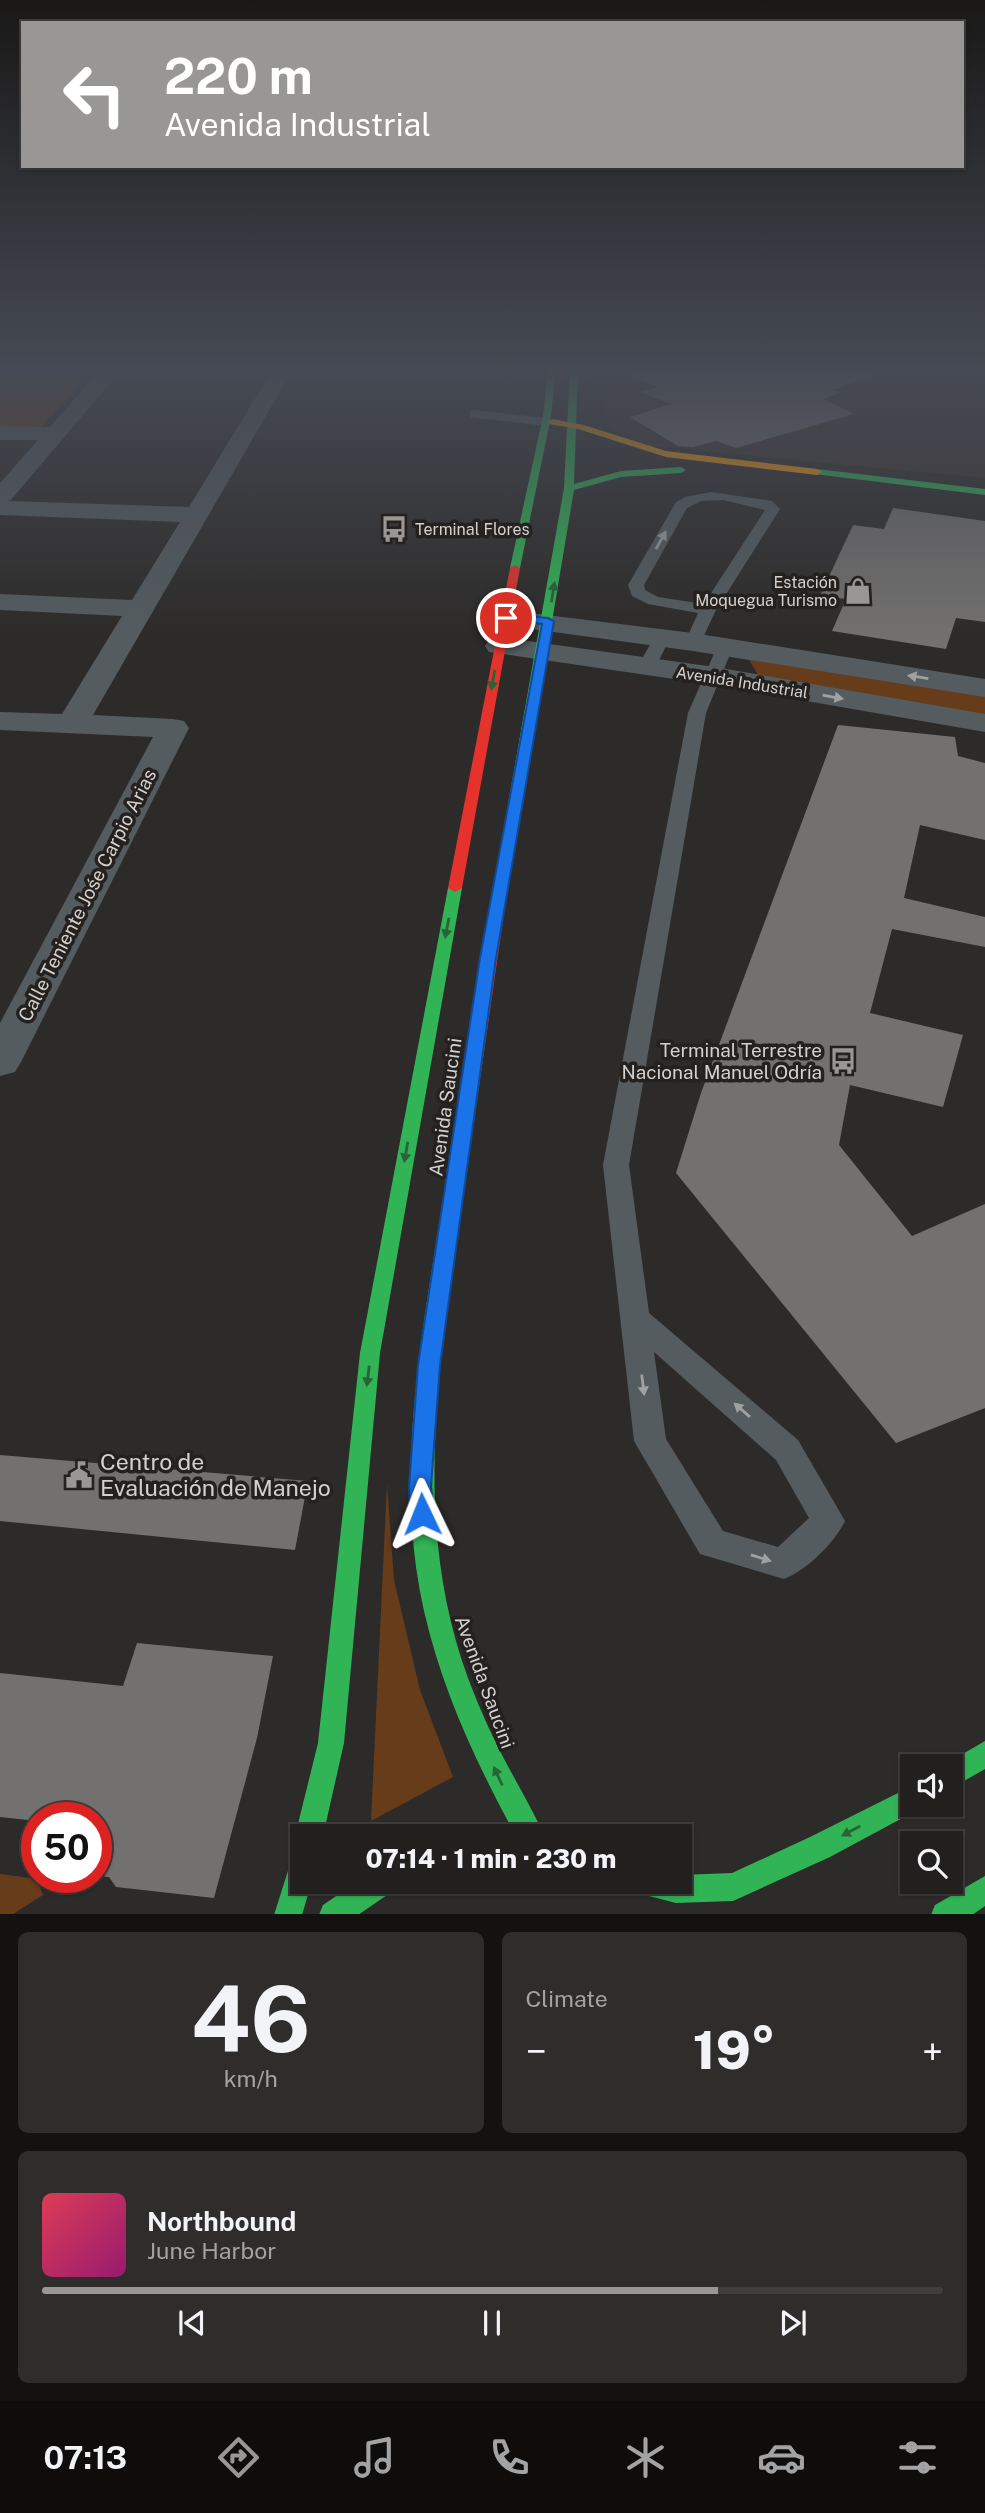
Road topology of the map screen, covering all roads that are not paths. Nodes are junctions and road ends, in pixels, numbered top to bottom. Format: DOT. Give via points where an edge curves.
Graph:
graph roads {
  1 [pos="34,458"];
  2 [pos="229,458"];
  3 [pos="538,458"];
  4 [pos="569,458"];
  5 [pos="702,458"];
  6 [pos="569,488"];
  7 [pos="985,492"];
  8 [pos="0,498"];
  9 [pos="985,505"];
  10 [pos="0,508"];
  11 [pos="196,514"];
  12 [pos="0,602"];
  13 [pos="141,609"];
  14 [pos="708,610"];
  15 [pos="548,621"];
  16 [pos="502,632"];
  17 [pos="662,638"];
  18 [pos="693,642"];
  19 [pos="725,647"];
  20 [pos="542,651"];
  21 [pos="647,666"];
  22 [pos="715,676"];
  23 [pos="985,688"];
  24 [pos="0,721"];
  25 [pos="985,723"];
  26 [pos="72,724"];
  27 [pos="453,896"];
  28 [pos="487,899"];
  29 [pos="442,955"];
  30 [pos="477,957"];
  31 [pos="0,1062"];
  32 [pos="634,1317"];
  33 [pos="985,1754"];
  34 [pos="963,1768"];
  35 [pos="900,1805"];
  36 [pos="312,1824"];
  37 [pos="524,1824"];
  38 [pos="692,1888"];
  39 [pos="985,1890"];
  40 [pos="294,1894"];
  41 [pos="363,1894"];
  42 [pos="642,1894"];
  43 [pos="645,1898"];
  44 [pos="288,1914"];
  45 [pos="333,1914"];
  46 [pos="945,1914"];
  1 -- 8 [label="street"];
  2 -- 11 [label="street"];
  3 -- 16 [label="main road, Avenida Saucini"];
  4 -- 6 [label="main road, Avenida Saucini"];
  5 -- 7 [label="main road"];
  6 -- 9 [label="main road" via="621,474 688,470"];
  15 -- 6 [label="main road, Avenida Saucini, one-way"];
  10 -- 11 [label="street"];
  11 -- 13 [label="street"];
  12 -- 13 [label="street"];
  13 -- 26 [label="street"];
  14 -- 14 [label="lane, one-way" via="654,601 638,593 636,584 681,505 690,499 708,496 767,504 773,509"];
  14 -- 18 [label="lane"];
  15 -- 16 [label="street, Avenida Industrial"];
  15 -- 17 [label="street, Avenida Industrial"];
  15 -- 20 [label="main road, Avenida Saucini"];
  16 -- 20 [label="street, Avenida Industrial"];
  16 -- 27 [label="main road, Avenida Saucini, one-way"];
  17 -- 18 [label="street, Avenida Industrial"];
  17 -- 21 [label="lane"];
  18 -- 19 [label="street, Avenida Industrial"];
  19 -- 22 [label="lane"];
  23 -- 19 [label="street, Avenida Industrial, one-way"];
  20 -- 21 [label="street, Avenida Industrial"];
  20 -- 28 [label="main road, Avenida Saucini"];
  21 -- 22 [label="street, Avenida Industrial"];
  22 -- 25 [label="street, Avenida Industrial, one-way"];
  22 -- 32 [label="lane" via="697,713 616,1165"];
  24 -- 26 [label="street"];
  26 -- 31 [label="street, Calle Teniente Jośe Carpio Arias" via="173,728"];
  27 -- 28 [label="main road"];
  27 -- 29 [label="main road, Avenida Saucini, one-way"];
  28 -- 30 [label="main road, Avenida Saucini"];
  29 -- 30 [label="main road"];
  29 -- 36 [label="main road, Avenida Saucini, one-way" via="370,1353 331,1743"];
  37 -- 30 [label="main road, Avenida Saucini, one-way" via="484,1746 450,1660 433,1598 420,1487 429,1365"];
  32 -- 32 [label="lane, one-way" via="650,1441 712,1543 784,1564 828,1521 787,1450"];
  33 -- 34 [label="main road"];
  35 -- 38 [label="main road, one-way" via="733,1887"];
  39 -- 46 [label="main road"];
  40 -- 44 [label="main road"];
  41 -- 45 [label="main road"];
  42 -- 43 [label="main road"];
}
